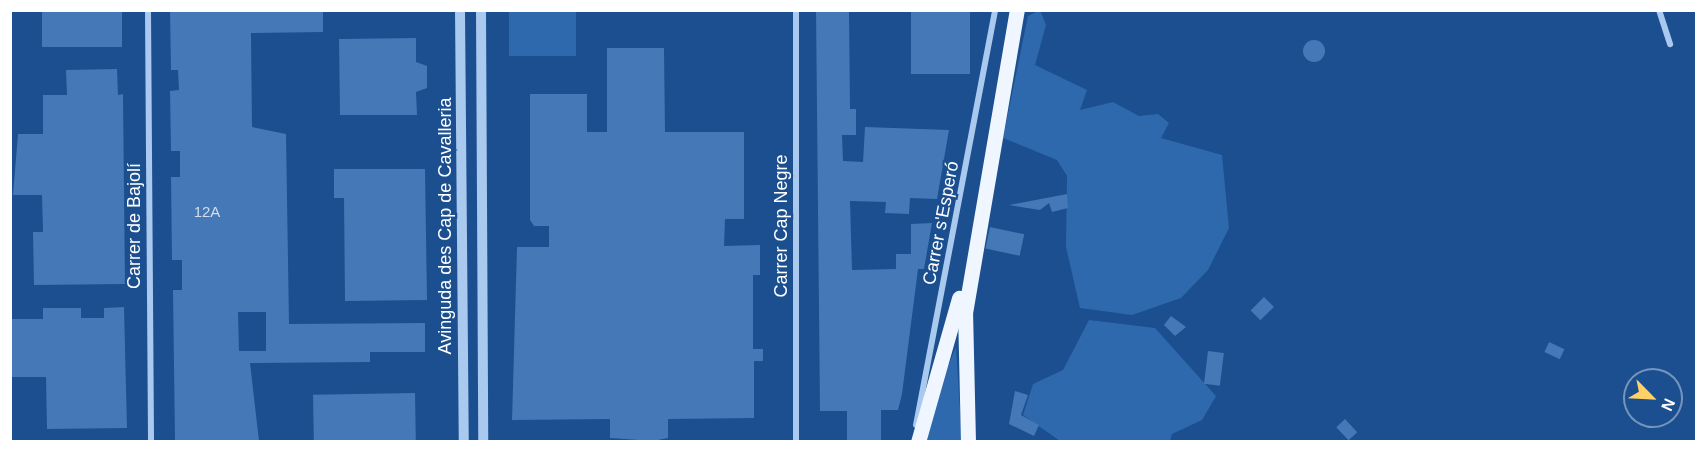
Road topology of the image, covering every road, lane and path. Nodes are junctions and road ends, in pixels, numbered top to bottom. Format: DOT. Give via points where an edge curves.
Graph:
graph roads {
  1 [pos="148,10"];
  2 [pos="460,10"];
  3 [pos="481,10"];
  4 [pos="796,10"];
  5 [pos="995,10"];
  6 [pos="1017,10"];
  7 [pos="1659,10"];
  8 [pos="1670,44"];
  9 [pos="977,228"];
  10 [pos="968,413"];
  11 [pos="151,441"];
  12 [pos="464,441"];
  13 [pos="483,441"];
  14 [pos="796,441"];
  15 [pos="916,441"];
  16 [pos="968,441"];
  17 [pos="973,441"];
  1 -- 11 [label="street, Carrer de Bajolí"];
  2 -- 12 [label="street, Avinguda des Cap de Cavalleria"];
  3 -- 13 [label="street, Avinguda des Cap de Cavalleria"];
  4 -- 14 [label="street, Carrer Cap Negre"];
  5 -- 15 [label="street, Carrer s'Esperó"];
  6 -- 9 [label="main road"];
  7 -- 8 [label="street"];
  9 -- 10 [label="main road" via="965,313"];
  9 -- 15 [label="main road"];
  10 -- 16 [label="main road"];
  10 -- 17 [label="main road"];
}
